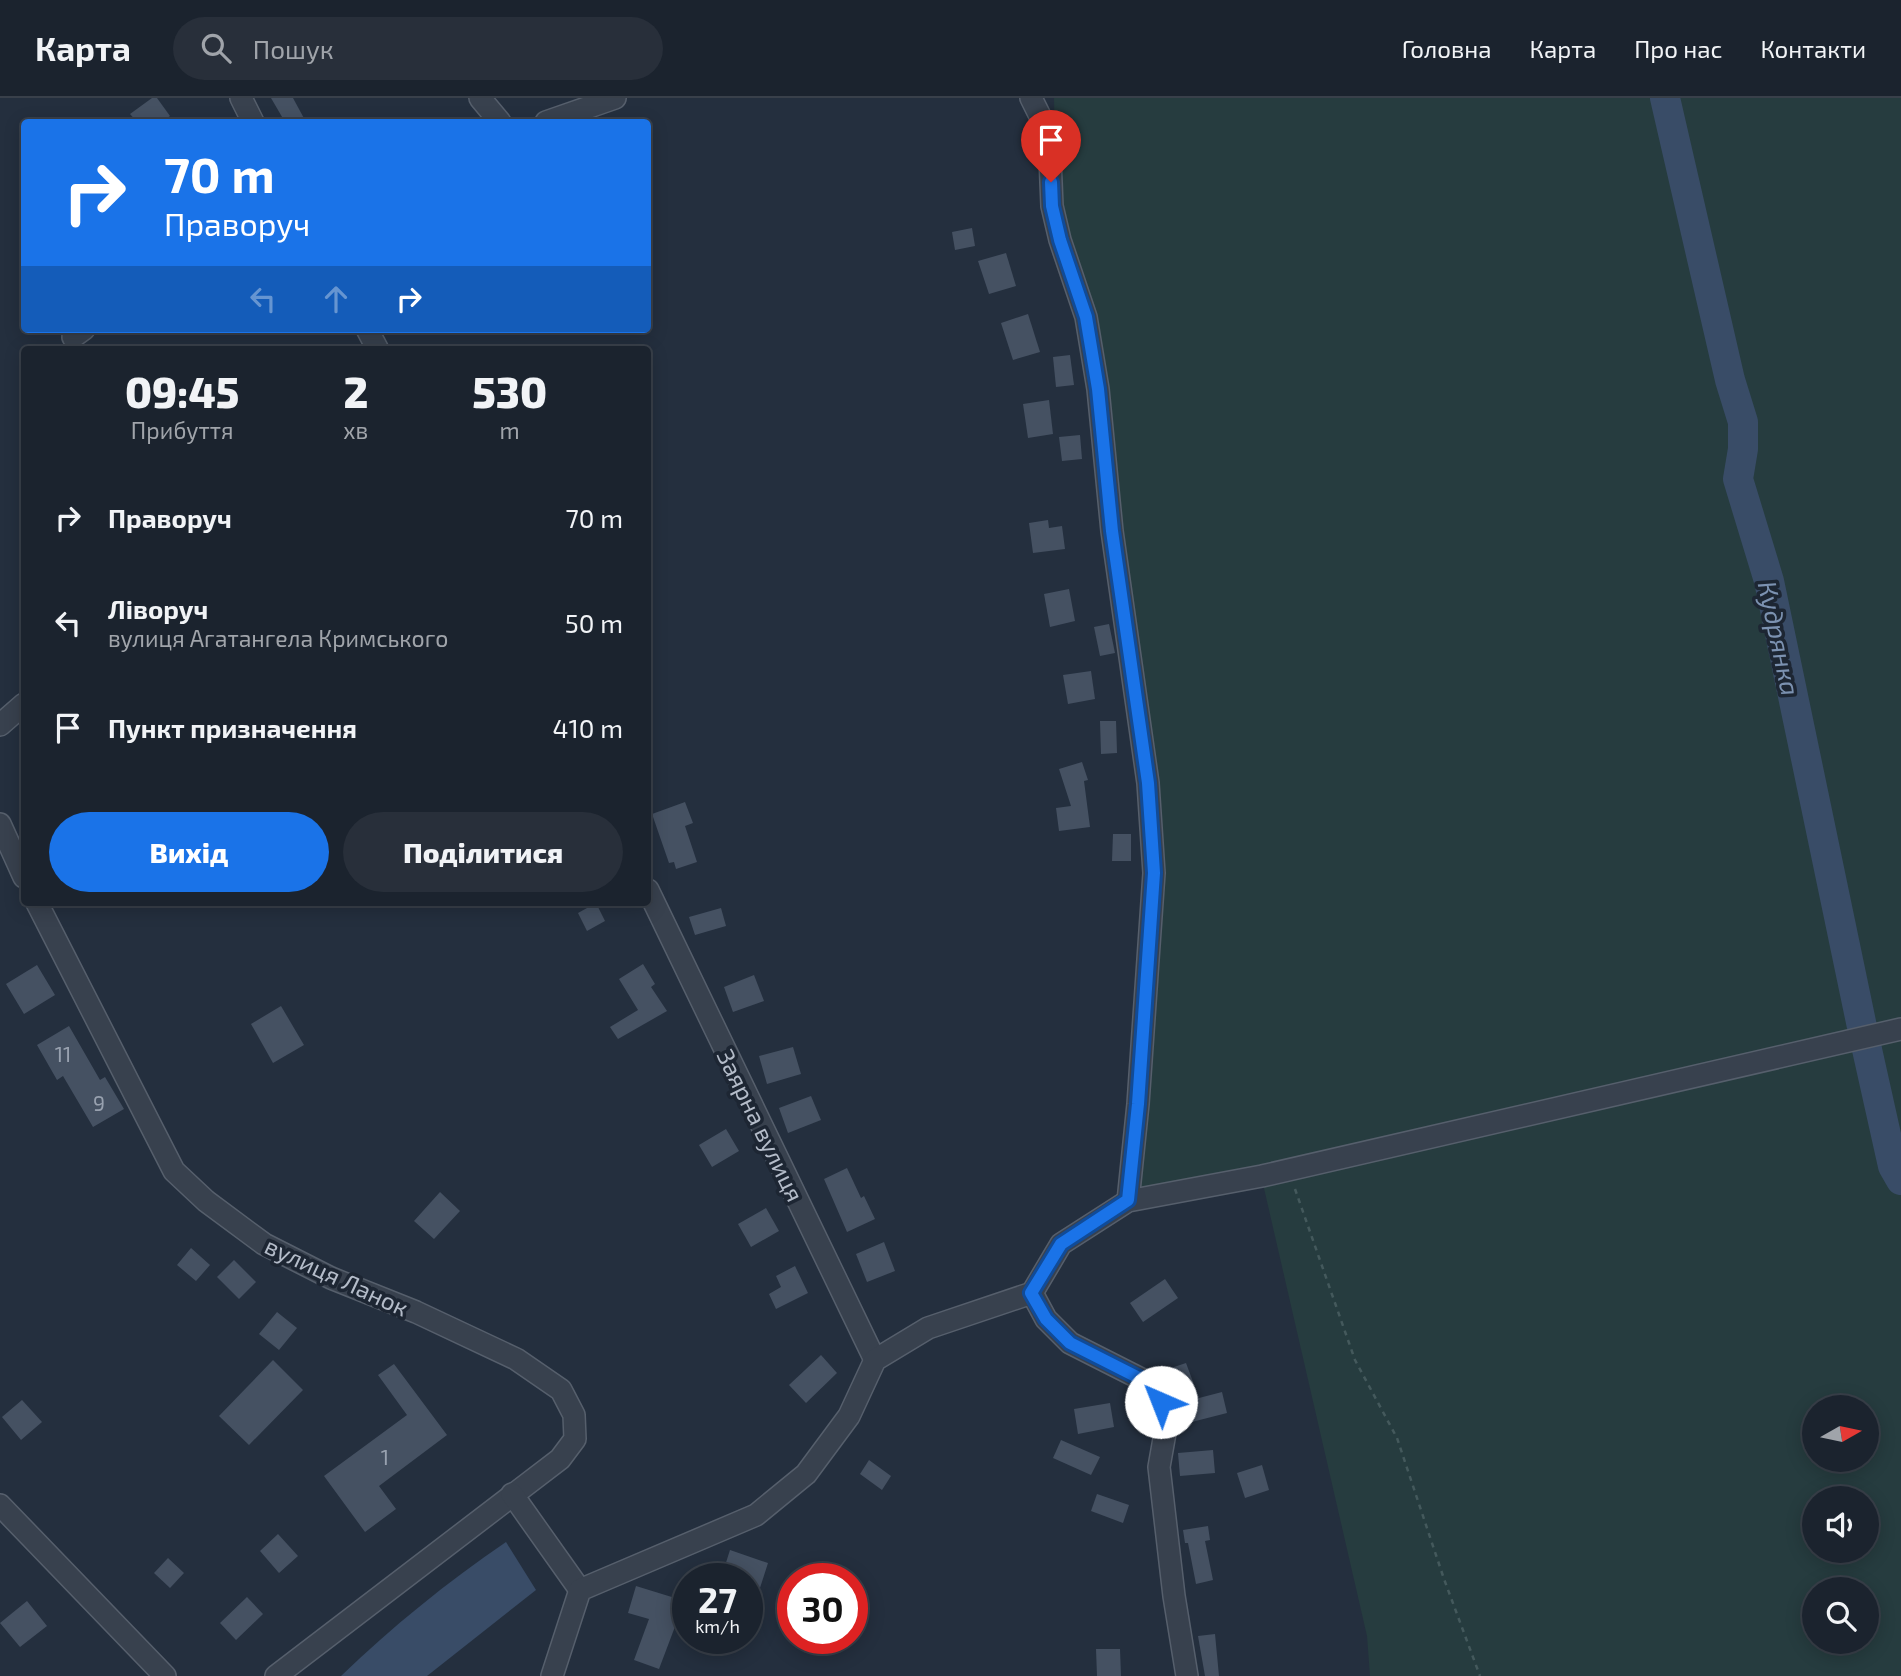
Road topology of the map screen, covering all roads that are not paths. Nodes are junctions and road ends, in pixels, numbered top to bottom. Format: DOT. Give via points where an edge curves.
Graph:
graph roads {
  1 [pos="241,98"];
  2 [pos="480,98"];
  3 [pos="615,98"];
  4 [pos="1031,98"];
  5 [pos="252,119"];
  6 [pos="498,119"];
  7 [pos="555,119"];
  8 [pos="21,707"];
  9 [pos="0,725"];
  10 [pos="0,824"];
  11 [pos="21,870"];
  12 [pos="651,896"];
  13 [pos="39,906"];
  14 [pos="1899,1029"];
  15 [pos="1128,1200"];
  16 [pos="1031,1293"];
  17 [pos="875,1360"];
  18 [pos="512,1493"];
  19 [pos="0,1505"];
  20 [pos="580,1590"];
  21 [pos="165,1676"];
  22 [pos="276,1676"];
  23 [pos="552,1676"];
  24 [pos="1187,1676"];
  1 -- 5 [label="street"];
  2 -- 6 [label="street"];
  3 -- 7 [label="street"];
  4 -- 15 [label="street" via="1049,134 1052,206 1086,317 1148,783 1154,873"];
  8 -- 9 [label="street"];
  10 -- 11 [label="street"];
  12 -- 17 [label="street, Заярна вулиця"];
  13 -- 18 [label="street, вулиця Ланок" via="174,1171 206,1201 264,1244 516,1359 561,1390 574,1415 575,1439 560,1459"];
  14 -- 15 [label="street" via="1288,1170"];
  15 -- 16 [label="street" via="1061,1244"];
  16 -- 17 [label="street" via="928,1328"];
  16 -- 24 [label="street" via="1046,1319 1070,1343 1147,1382 1161,1402 1165,1433 1159,1467"];
  17 -- 20 [label="street" via="849,1416 806,1474 756,1516"];
  18 -- 20 [label="street"];
  18 -- 22 [label="street"];
  19 -- 21 [label="street"];
  20 -- 23 [label="street"];
}
